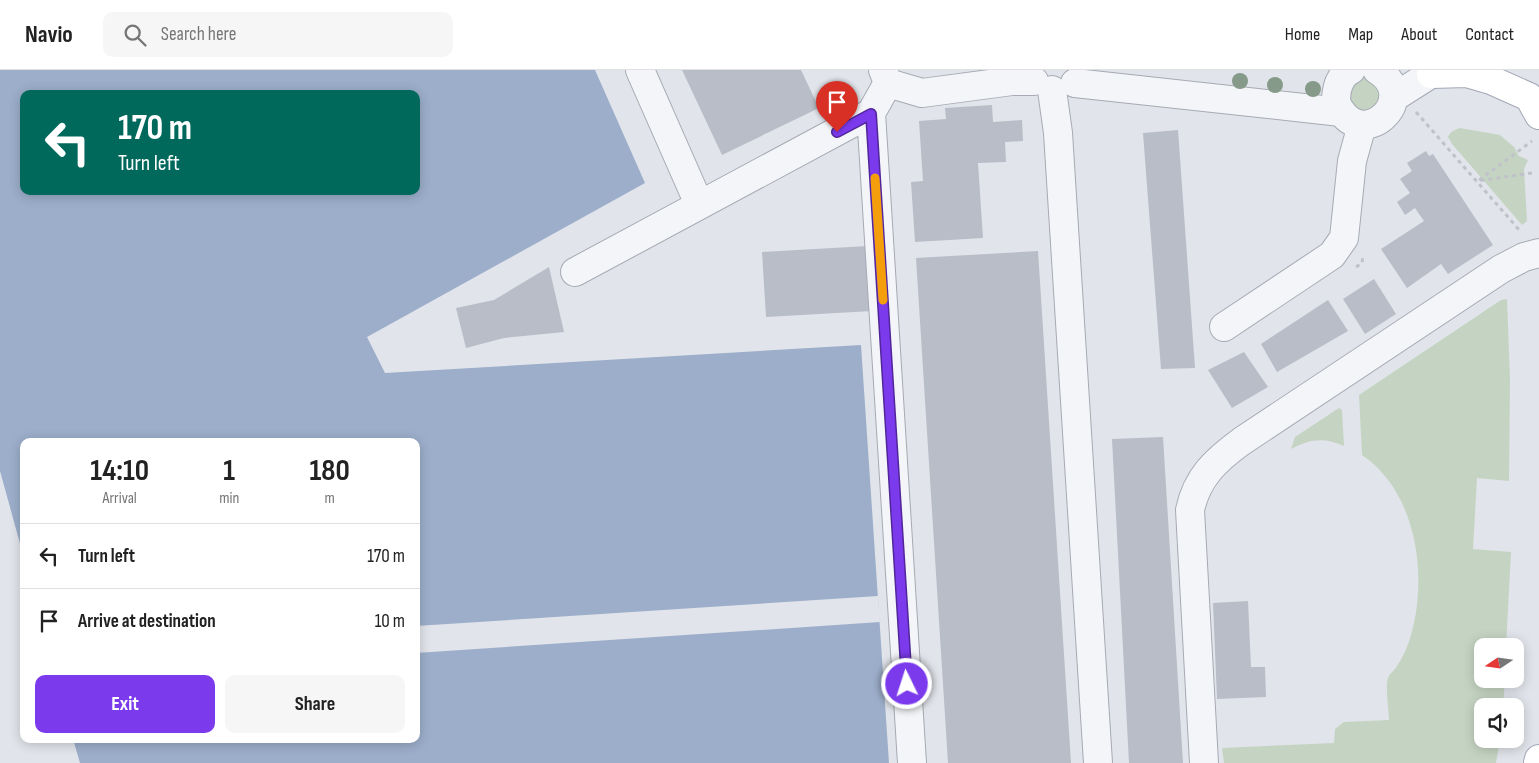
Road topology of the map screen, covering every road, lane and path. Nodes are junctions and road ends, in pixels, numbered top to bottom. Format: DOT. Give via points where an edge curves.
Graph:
graph roads {
  1 [pos="640,70"];
  2 [pos="1377,70"];
  3 [pos="1339,71"];
  4 [pos="1434,72"];
  5 [pos="893,74"];
  6 [pos="1054,79"];
  7 [pos="1405,105"];
  8 [pos="871,114"];
  9 [pos="1539,115"];
  10 [pos="1351,118"];
  11 [pos="1532,141"];
  12 [pos="1532,173"];
  13 [pos="1478,182"];
  14 [pos="699,204"];
  15 [pos="1531,244"];
  16 [pos="575,272"];
  17 [pos="1224,327"];
  18 [pos="1539,759"];
  19 [pos="912,763"];
  20 [pos="1098,763"];
  21 [pos="1204,763"];
  22 [pos="1538,763"];
  1 -- 14 [label="lane"];
  2 -- 7 [label="lane" via="1390,82"];
  3 -- 10 [label="lane" via="1336,102"];
  4 -- 7 [label="lane"];
  4 -- 9 [label="main road" via="1467,73 1499,84 1529,97"];
  5 -- 6 [label="lane" via="922,93"];
  5 -- 8 [label="lane"];
  6 -- 10 [label="lane"];
  6 -- 20 [label="lane"];
  7 -- 10 [label="lane" via="1390,109 1374,124"];
  7 -- 13 [label="path"];
  8 -- 14 [label="lane"];
  8 -- 19 [label="lane"];
  10 -- 17 [label="lane" via="1352,161 1344,238 1339,248"];
  11 -- 13 [label="path"];
  12 -- 13 [label="path"];
  13 -- 15 [label="path"];
  14 -- 16 [label="lane"];
  15 -- 21 [label="lane" via="1524,256 1242,441 1221,456 1200,480 1190,510"];
  18 -- 22 [label="main road"];
}
